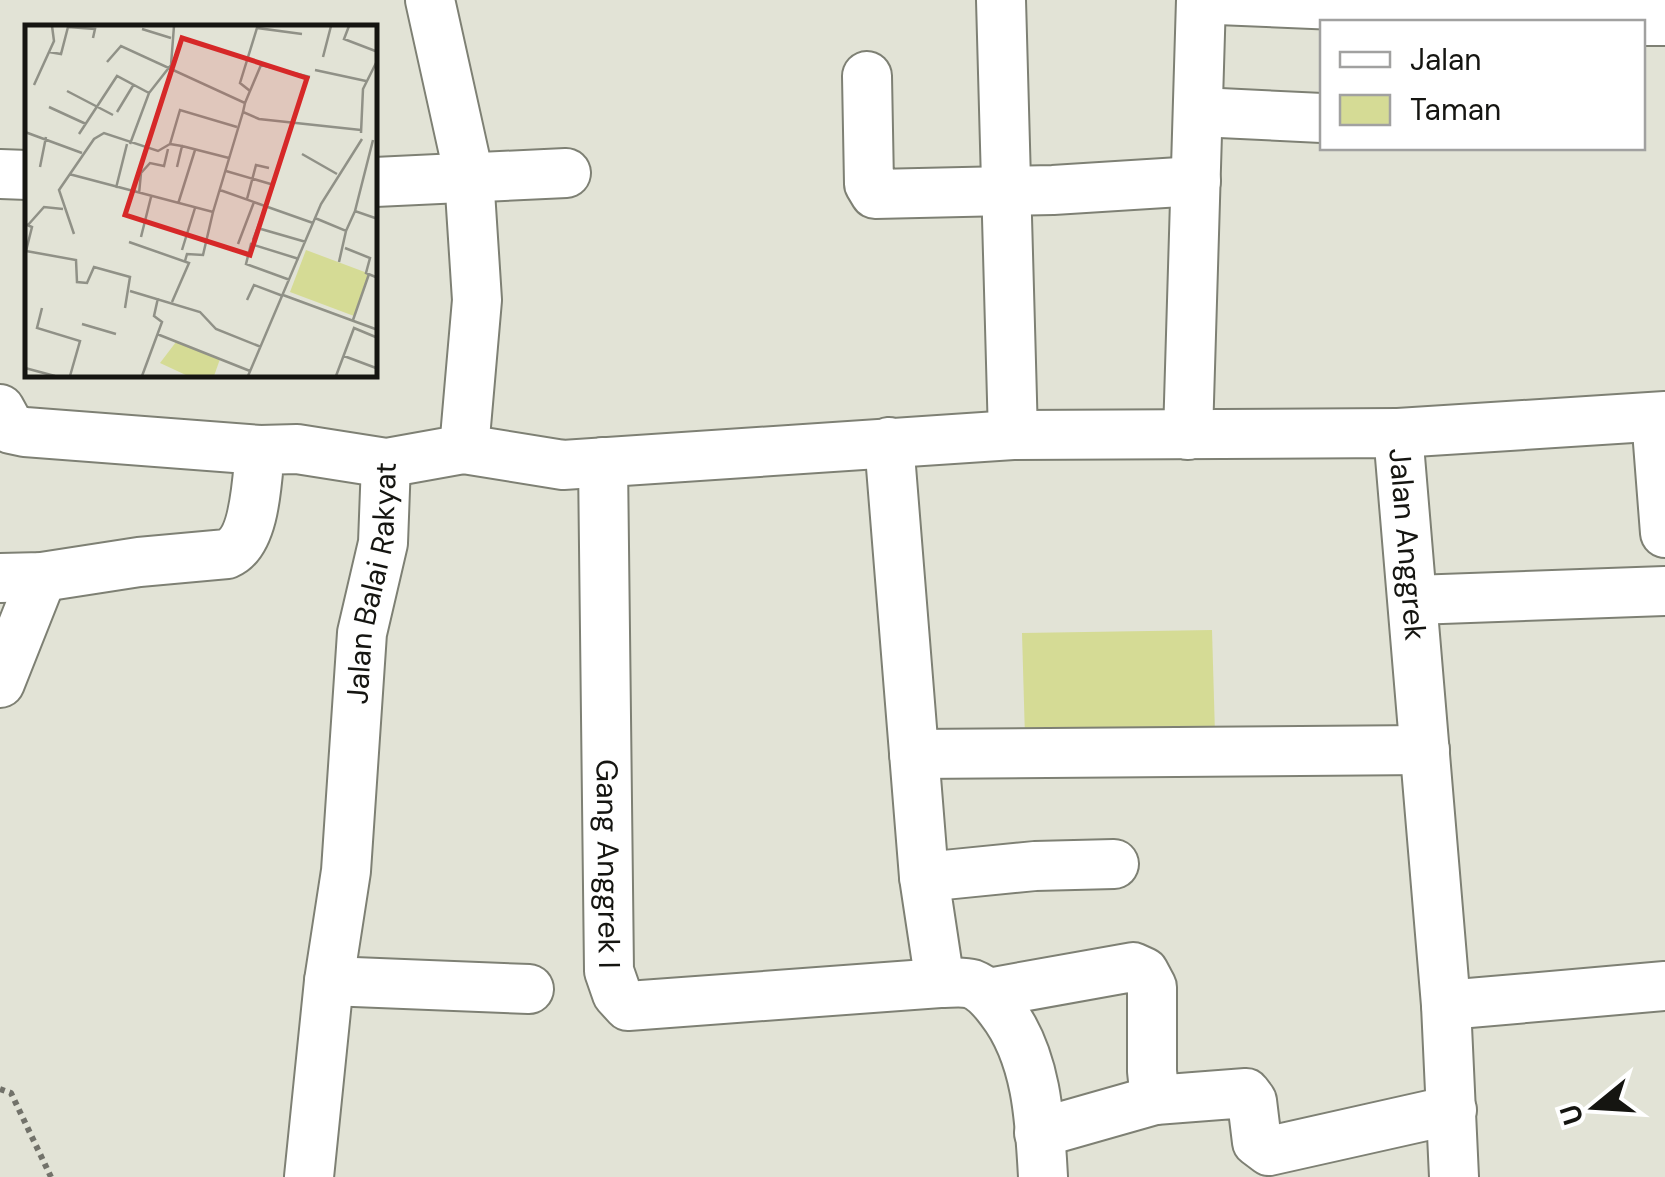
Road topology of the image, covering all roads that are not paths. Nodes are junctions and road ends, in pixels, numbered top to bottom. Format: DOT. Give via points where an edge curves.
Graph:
graph roads {
  1 [pos="430,0"];
  2 [pos="1002,0"];
  3 [pos="1202,0"];
  4 [pos="1218,0"];
  5 [pos="1544,6"];
  6 [pos="866,76"];
  7 [pos="1199,112"];
  8 [pos="1320,118"];
  9 [pos="566,173"];
  10 [pos="0,174"];
  11 [pos="25,175"];
  12 [pos="469,176"];
  13 [pos="1196,181"];
  14 [pos="378,182"];
  15 [pos="1006,192"];
  16 [pos="0,408"];
  17 [pos="1660,417"];
  18 [pos="1398,434"];
  19 [pos="1013,435"];
  20 [pos="1188,435"];
  21 [pos="890,442"];
  22 [pos="464,449"];
  23 [pos="260,450"];
  24 [pos="603,462"];
  25 [pos="386,463"];
  26 [pos="1665,533"];
  27 [pos="21,578"];
  28 [pos="1665,591"];
  29 [pos="1414,600"];
  30 [pos="0,683"];
  31 [pos="1425,750"];
  32 [pos="914,754"];
  33 [pos="1114,864"];
  34 [pos="924,877"];
  35 [pos="329,981"];
  36 [pos="940,983"];
  37 [pos="1665,986"];
  38 [pos="529,989"];
  39 [pos="988,993"];
  40 [pos="1446,1005"];
  41 [pos="1155,1100"];
  42 [pos="1452,1110"];
  43 [pos="1041,1155"];
  44 [pos="310,1177"];
  45 [pos="1454,1177"];
  1 -- 12 [label="street"];
  2 -- 15 [label="street"];
  3 -- 7 [label="street"];
  4 -- 5 [label="street"];
  6 -- 15 [label="street" via="871,191"];
  7 -- 8 [label="street"];
  7 -- 13 [label="street"];
  9 -- 12 [label="street"];
  10 -- 11 [label="street"];
  12 -- 14 [label="street"];
  12 -- 22 [label="street" via="477,300"];
  13 -- 15 [label="street"];
  13 -- 20 [label="street"];
  15 -- 19 [label="street"];
  16 -- 23 [label="street" via="11,428 25,432"];
  17 -- 18 [label="street"];
  17 -- 26 [label="street"];
  18 -- 20 [label="street, Jalan Anggrek"];
  18 -- 29 [label="street, Jalan Anggrek"];
  19 -- 20 [label="street"];
  19 -- 21 [label="street"];
  21 -- 24 [label="street"];
  21 -- 32 [label="street"];
  22 -- 24 [label="street" via="563,465"];
  22 -- 25 [label="street, Jalan Balai Rakyat"];
  23 -- 25 [label="street"];
  23 -- 27 [label="street" via="254,503 236,550"];
  24 -- 36 [label="street, Gang Anggrek I" via="609,970 616,994 628,1006"];
  25 -- 35 [label="street, Jalan Balai Rakyat" via="384,544 362,632 346,872"];
  27 -- 30 [label="street"];
  28 -- 29 [label="street"];
  29 -- 31 [label="street, Jalan Anggrek"];
  31 -- 32 [label="street"];
  31 -- 40 [label="street, Jalan Anggrek"];
  32 -- 34 [label="street"];
  33 -- 34 [label="street"];
  34 -- 36 [label="street"];
  35 -- 38 [label="street"];
  35 -- 44 [label="street, Jalan Balai Rakyat"];
  36 -- 39 [label="street, Gang Anggrek I" via="974,984"];
  37 -- 40 [label="street"];
  39 -- 41 [label="street" via="1132,967 1144,972 1152,987"];
  39 -- 43 [label="street" via="1024,1046"];
  40 -- 42 [label="street, Jalan Anggrek"];
  41 -- 42 [label="street" via="1246,1093 1257,1142 1269,1151"];
  41 -- 43 [label="street"];
  42 -- 45 [label="street, Jalan Anggrek"];
}
